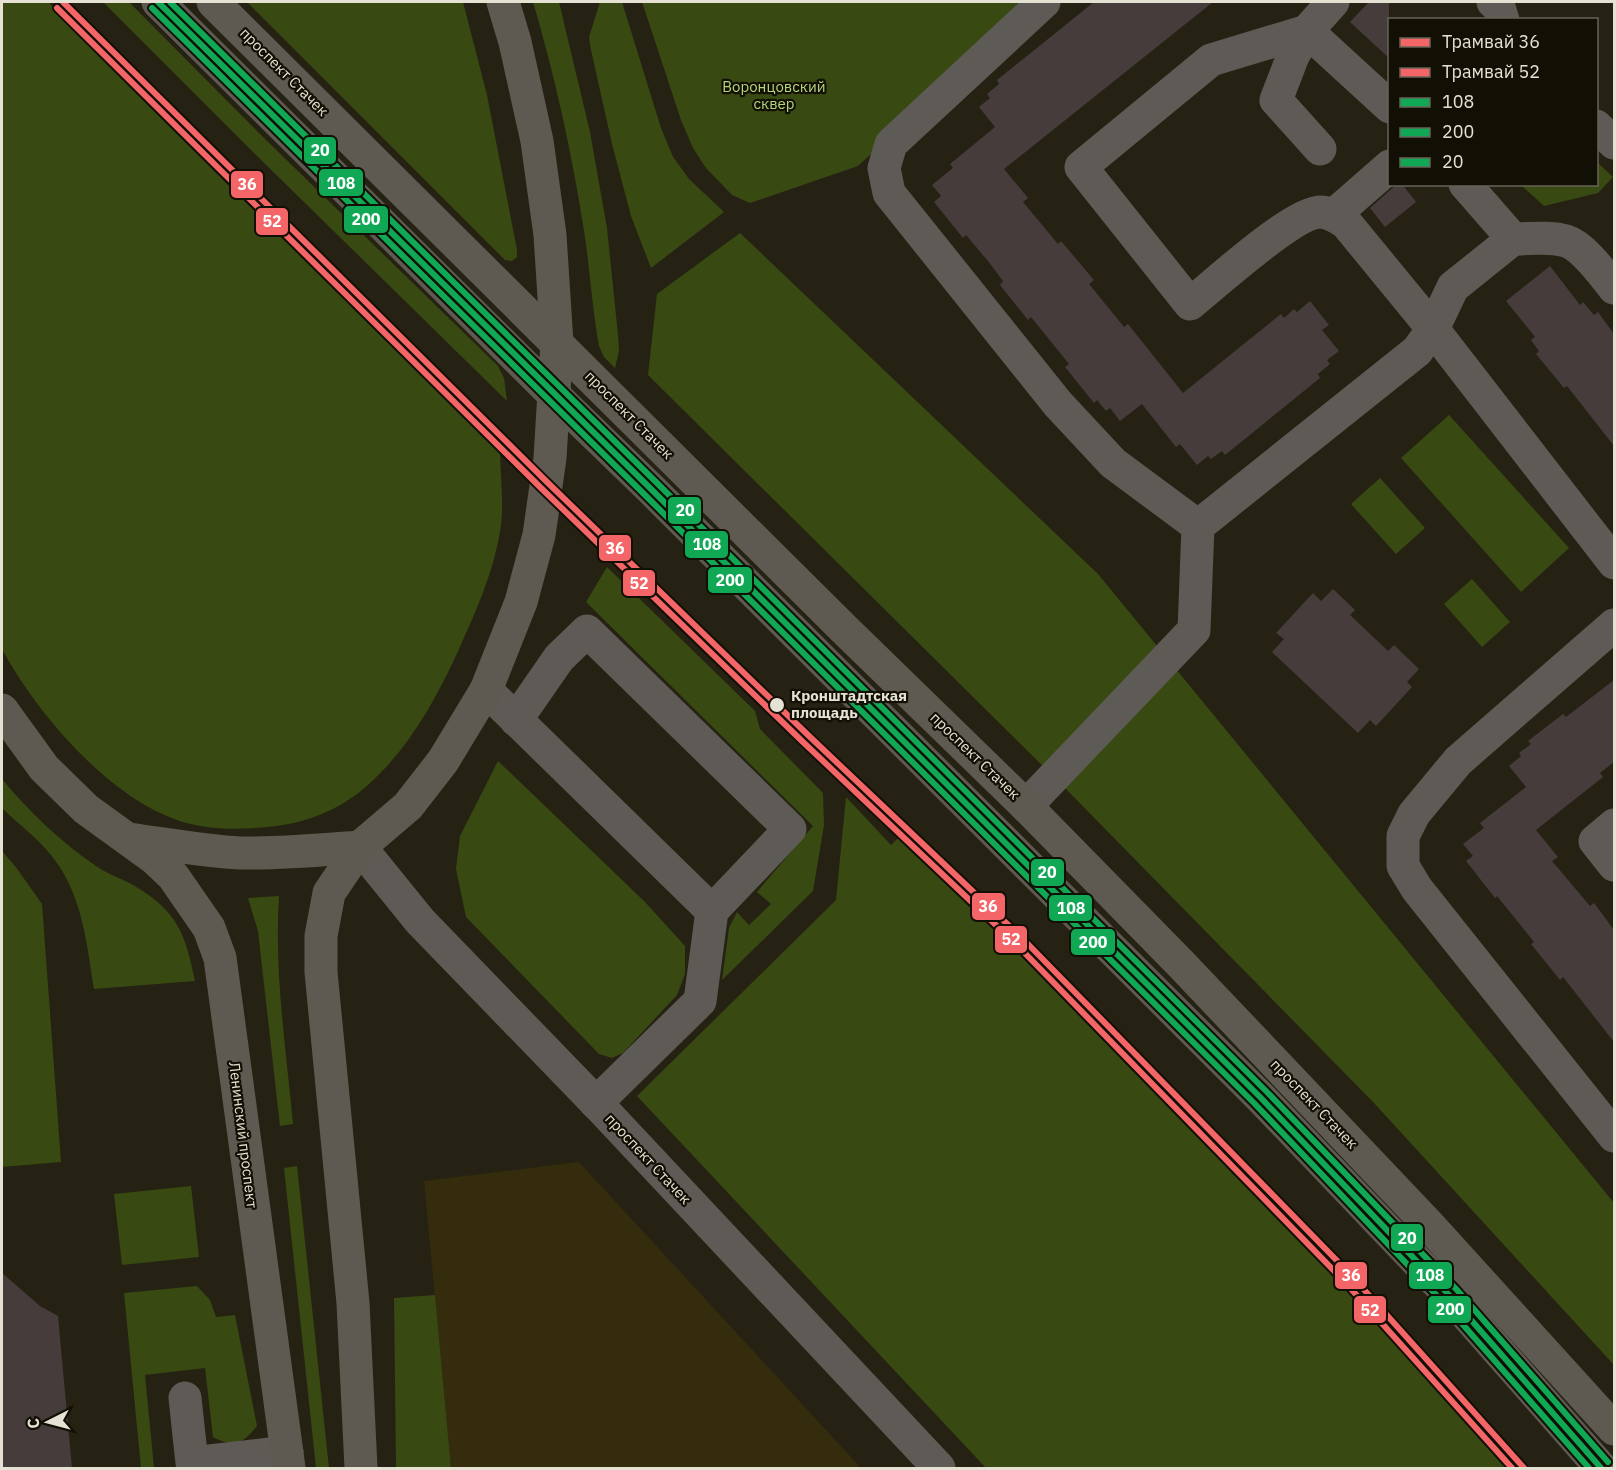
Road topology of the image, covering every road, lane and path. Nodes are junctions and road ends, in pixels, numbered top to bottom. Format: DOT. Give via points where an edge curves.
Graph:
graph roads {
  1 [pos="158,2"];
  2 [pos="213,2"];
  3 [pos="503,2"];
  4 [pos="1044,2"];
  5 [pos="1493,2"];
  6 [pos="1330,3"];
  7 [pos="1502,18"];
  8 [pos="1307,31"];
  9 [pos="1388,106"];
  10 [pos="1598,128"];
  11 [pos="1614,143"];
  12 [pos="1320,149"];
  13 [pos="1388,167"];
  14 [pos="1467,186"];
  15 [pos="1334,215"];
  16 [pos="1513,239"];
  17 [pos="1614,288"];
  18 [pos="1433,329"];
  19 [pos="557,344"];
  20 [pos="554,396"];
  21 [pos="1198,526"];
  22 [pos="1614,563"];
  23 [pos="1614,625"];
  24 [pos="486,690"];
  25 [pos="2,710"];
  26 [pos="516,720"];
  27 [pos="1026,806"];
  28 [pos="1614,825"];
  29 [pos="124,838"];
  30 [pos="360,847"];
  31 [pos="1614,865"];
  32 [pos="712,911"];
  33 [pos="596,1103"];
  34 [pos="1614,1136"];
  35 [pos="185,1398"];
  36 [pos="1614,1429"];
  37 [pos="288,1460"];
  38 [pos="192,1466"];
  39 [pos="361,1468"];
  40 [pos="939,1468"];
  41 [pos="1601,1468"];
  1 -- 20 [label="main road"];
  2 -- 19 [label="main road, проспект Стачек"];
  3 -- 19 [label="main road" via="537,141 550,235"];
  4 -- 21 [label="street" via="891,144 884,168 889,193 1066,412 1113,463"];
  5 -- 7 [label="street"];
  6 -- 8 [label="street"];
  8 -- 9 [label="street"];
  8 -- 12 [label="street" via="1276,100"];
  8 -- 15 [label="street" via="1211,60 1081,167 1190,304 1297,220 1319,212"];
  10 -- 11 [label="street"];
  13 -- 15 [label="street"];
  14 -- 16 [label="street"];
  15 -- 18 [label="street" via="1346,224"];
  16 -- 17 [label="street" via="1568,241 1586,255"];
  16 -- 18 [label="street" via="1453,287"];
  18 -- 21 [label="street" via="1417,351"];
  18 -- 22 [label="street"];
  19 -- 20 [label="main road"];
  19 -- 27 [label="main road, проспект Стачек"];
  20 -- 24 [label="main road" via="539,535 521,602"];
  20 -- 41 [label="main road" via="1260,1097 1450,1296"];
  21 -- 27 [label="street" via="1194,630"];
  23 -- 34 [label="street" via="1458,761 1414,814 1403,836 1403,866 1417,889"];
  24 -- 26 [label="street"];
  24 -- 30 [label="main road" via="443,761 408,806"];
  25 -- 29 [label="main road" via="44,768"];
  26 -- 32 [label="street"];
  26 -- 32 [label="street" via="559,658 586,631 790,829"];
  27 -- 36 [label="main road, проспект Стачек" via="1428,1224"];
  28 -- 31 [label="street" via="1595,841"];
  29 -- 30 [label="main road" via="240,853"];
  29 -- 37 [label="main road, Ленинский проспект" via="173,876 209,928 220,958"];
  30 -- 33 [label="street, проспект Стачек" via="420,921"];
  30 -- 39 [label="main road" via="329,893 321,936 321,972 353,1303"];
  32 -- 33 [label="street" via="700,1001"];
  33 -- 40 [label="street, проспект Стачек"];
  35 -- 38 [label="street"];
  37 -- 38 [label="street"];
}
